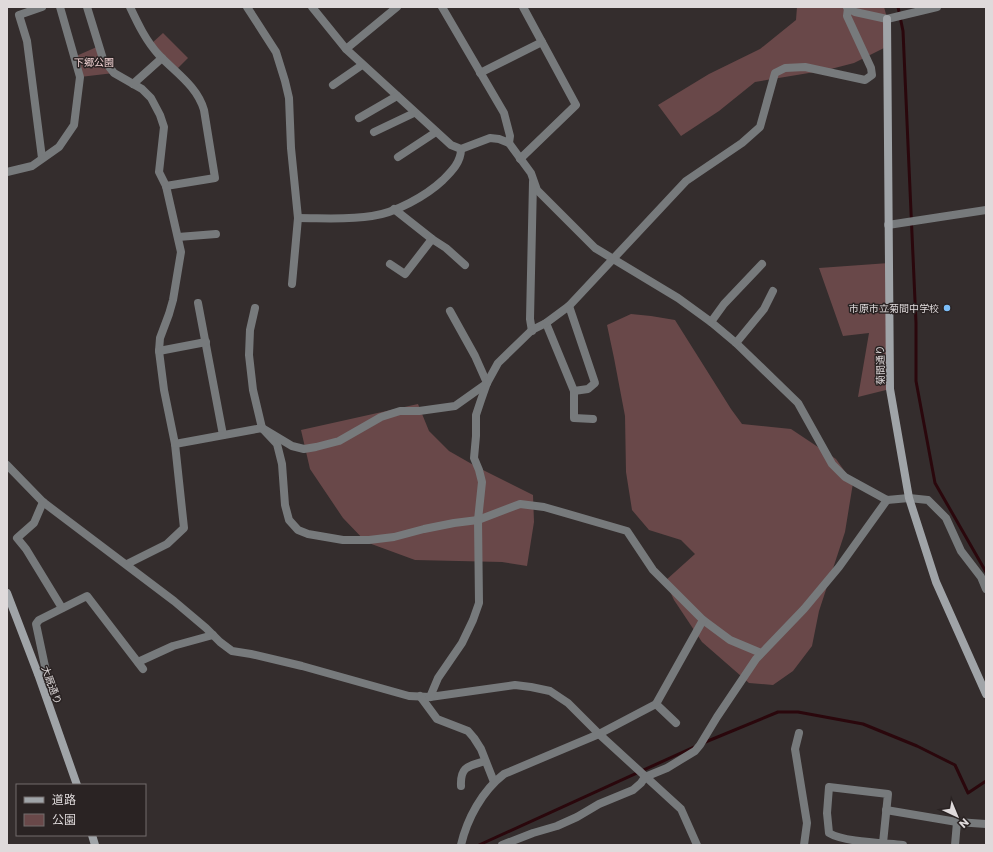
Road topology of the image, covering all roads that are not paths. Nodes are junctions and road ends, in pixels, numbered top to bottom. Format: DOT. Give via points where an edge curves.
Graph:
graph roads {
  1 [pos="42,7"];
  2 [pos="60,7"];
  3 [pos="87,7"];
  4 [pos="130,7"];
  5 [pos="247,7"];
  6 [pos="312,7"];
  7 [pos="397,7"];
  8 [pos="442,7"];
  9 [pos="523,7"];
  10 [pos="937,7"];
  11 [pos="847,8"];
  12 [pos="887,19"];
  13 [pos="542,42"];
  14 [pos="346,49"];
  15 [pos="162,58"];
  16 [pos="362,65"];
  17 [pos="480,74"];
  18 [pos="133,84"];
  19 [pos="333,85"];
  20 [pos="396,96"];
  21 [pos="414,113"];
  22 [pos="359,118"];
  23 [pos="374,132"];
  24 [pos="436,132"];
  25 [pos="509,143"];
  26 [pos="461,149"];
  27 [pos="398,157"];
  28 [pos="42,158"];
  29 [pos="520,159"];
  30 [pos="7,172"];
  31 [pos="533,179"];
  32 [pos="166,186"];
  33 [pos="394,209"];
  34 [pos="986,210"];
  35 [pos="298,218"];
  36 [pos="888,225"];
  37 [pos="216,234"];
  38 [pos="178,237"];
  39 [pos="432,240"];
  40 [pos="613,260"];
  41 [pos="390,264"];
  42 [pos="762,264"];
  43 [pos="465,265"];
  44 [pos="292,284"];
  45 [pos="773,292"];
  46 [pos="198,303"];
  47 [pos="569,306"];
  48 [pos="255,308"];
  49 [pos="450,311"];
  50 [pos="711,322"];
  51 [pos="546,323"];
  52 [pos="532,331"];
  53 [pos="206,342"];
  54 [pos="736,343"];
  55 [pos="159,351"];
  56 [pos="487,384"];
  57 [pos="574,390"];
  58 [pos="593,419"];
  59 [pos="262,428"];
  60 [pos="223,435"];
  61 [pos="175,444"];
  62 [pos="7,465"];
  63 [pos="909,498"];
  64 [pos="887,500"];
  65 [pos="42,502"];
  66 [pos="478,520"];
  67 [pos="127,564"];
  68 [pos="986,589"];
  69 [pos="7,593"];
  70 [pos="62,608"];
  71 [pos="703,620"];
  72 [pos="213,635"];
  73 [pos="761,653"];
  74 [pos="38,674"];
  75 [pos="986,694"];
  76 [pos="420,696"];
  77 [pos="430,697"];
  78 [pos="656,704"];
  79 [pos="676,723"];
  80 [pos="799,733"];
  81 [pos="598,734"];
  82 [pos="486,761"];
  83 [pos="645,777"];
  84 [pos="494,782"];
  85 [pos="77,784"];
  86 [pos="461,786"];
  87 [pos="886,810"];
  88 [pos="957,822"];
  89 [pos="986,824"];
  90 [pos="883,843"];
  91 [pos="461,845"];
  92 [pos="502,845"];
  93 [pos="697,845"];
  94 [pos="804,845"];
  95 [pos="903,845"];
  96 [pos="955,845"];
  1 -- 28 [label="street" via="19,15 27,42"];
  2 -- 28 [label="street" via="80,77 74,125 59,147"];
  3 -- 18 [label="street" via="103,59 114,73"];
  4 -- 15 [label="street" via="141,30"];
  5 -- 35 [label="street" via="276,52 285,81 289,98"];
  6 -- 14 [label="street"];
  7 -- 14 [label="street"];
  8 -- 17 [label="street"];
  9 -- 13 [label="street"];
  10 -- 12 [label="street"];
  11 -- 12 [label="street"];
  11 -- 40 [label="street" via="847,16 872,75 865,80 805,67 785,68 775,73 760,126 742,143 686,181"];
  12 -- 36 [label="street, 菊間通り"];
  13 -- 17 [label="street"];
  13 -- 29 [label="street" via="576,104"];
  14 -- 16 [label="street"];
  15 -- 18 [label="street"];
  15 -- 32 [label="street" via="194,89 201,100 215,178"];
  16 -- 19 [label="street"];
  16 -- 20 [label="street"];
  17 -- 25 [label="street" via="504,113 510,136"];
  18 -- 32 [label="street" via="151,98 164,127 159,172"];
  20 -- 21 [label="street"];
  20 -- 22 [label="street"];
  21 -- 23 [label="street"];
  21 -- 24 [label="street"];
  24 -- 26 [label="street" via="451,146"];
  24 -- 27 [label="street"];
  25 -- 26 [label="street" via="490,138"];
  25 -- 29 [label="street"];
  26 -- 33 [label="street" via="455,168 436,187"];
  28 -- 30 [label="street" via="32,166"];
  29 -- 31 [label="street"];
  31 -- 40 [label="street" via="537,190 589,243"];
  31 -- 52 [label="street" via="530,319"];
  32 -- 38 [label="street"];
  33 -- 35 [label="street" via="366,217"];
  33 -- 39 [label="street"];
  34 -- 36 [label="street"];
  35 -- 44 [label="street"];
  36 -- 63 [label="street, 菊間通り" via="890,389"];
  37 -- 38 [label="street"];
  38 -- 55 [label="street" via="181,252 173,300 160,338"];
  39 -- 41 [label="street" via="405,274"];
  39 -- 43 [label="street" via="446,248"];
  40 -- 47 [label="street"];
  40 -- 50 [label="street" via="678,298"];
  42 -- 50 [label="street" via="724,304"];
  45 -- 54 [label="street" via="764,309"];
  46 -- 53 [label="street"];
  47 -- 51 [label="street"];
  47 -- 57 [label="street" via="595,384 588,389"];
  48 -- 59 [label="street" via="250,330 249,355 253,390"];
  49 -- 56 [label="street"];
  50 -- 54 [label="street"];
  51 -- 52 [label="street"];
  51 -- 57 [label="street"];
  52 -- 56 [label="street" via="498,363"];
  53 -- 55 [label="street"];
  53 -- 60 [label="street"];
  54 -- 64 [label="street" via="798,402 832,464 845,477"];
  55 -- 61 [label="street"];
  56 -- 59 [label="street" via="455,406 400,411 381,417 340,441 316,447 304,449 292,446"];
  56 -- 66 [label="street" via="476,415 474,458 482,482"];
  57 -- 58 [label="street" via="574,418"];
  59 -- 60 [label="street"];
  59 -- 66 [label="street" via="277,444 282,464 285,505 289,520 298,530 343,540 369,540"];
  60 -- 61 [label="street"];
  61 -- 67 [label="street" via="184,528 167,544"];
  62 -- 65 [label="street"];
  63 -- 64 [label="street"];
  63 -- 68 [label="street" via="928,500 946,518 961,551 982,577"];
  63 -- 75 [label="street, 菊間通り" via="936,582"];
  64 -- 73 [label="street" via="839,567 804,609"];
  65 -- 67 [label="street"];
  65 -- 70 [label="street" via="34,523 17,538"];
  66 -- 71 [label="street" via="520,504 544,507 627,531 653,570"];
  66 -- 77 [label="street" via="479,603 462,643 438,678"];
  67 -- 72 [label="street"];
  69 -- 74 [label="street, 大厩通り"];
  70 -- 72 [label="street" via="87,596 140,666 173,646"];
  70 -- 74 [label="street" via="36,624 46,671"];
  71 -- 73 [label="street" via="730,640"];
  71 -- 78 [label="street"];
  72 -- 76 [label="street" via="232,651 302,666 388,691"];
  73 -- 83 [label="street" via="695,750 667,768"];
  74 -- 85 [label="street, 大厩通り"];
  76 -- 77 [label="street"];
  76 -- 82 [label="street" via="437,719 468,731"];
  77 -- 81 [label="street" via="515,685 550,691 568,703"];
  78 -- 79 [label="street"];
  78 -- 81 [label="street"];
  80 -- 94 [label="street" via="795,749 807,823"];
  81 -- 83 [label="street"];
  81 -- 84 [label="street" via="504,774"];
  82 -- 84 [label="street"];
  82 -- 86 [label="street" via="464,769 460,776"];
  83 -- 92 [label="street" via="632,790 577,817"];
  83 -- 93 [label="street" via="681,809"];
  84 -- 91 [label="street" via="472,815"];
  87 -- 88 [label="street"];
  87 -- 90 [label="street"];
  87 -- 90 [label="street" via="888,794 829,787 828,834"];
  88 -- 89 [label="street"];
  88 -- 96 [label="street"];
  90 -- 95 [label="street"];
}
